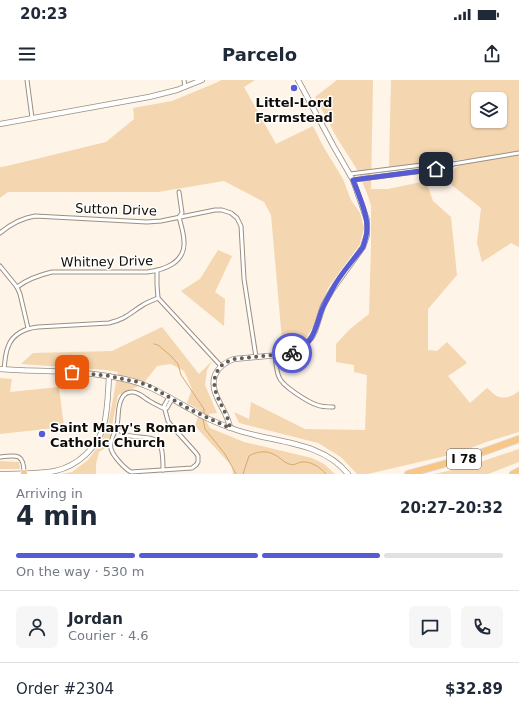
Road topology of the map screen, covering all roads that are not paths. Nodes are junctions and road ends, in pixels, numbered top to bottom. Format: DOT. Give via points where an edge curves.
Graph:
graph roads {
  1 [pos="27,80"];
  2 [pos="184,80"];
  3 [pos="202,80"];
  4 [pos="298,80"];
  5 [pos="185,87"];
  6 [pos="32,118"];
  7 [pos="0,124"];
  8 [pos="519,154"];
  9 [pos="453,164"];
  10 [pos="350,174"];
  11 [pos="353,180"];
  12 [pos="179,192"];
  13 [pos="179,218"];
  14 [pos="0,233"];
  15 [pos="0,266"];
  16 [pos="157,270"];
  17 [pos="17,287"];
  18 [pos="158,298"];
  19 [pos="28,328"];
  20 [pos="275,355"];
  21 [pos="256,357"];
  22 [pos="221,366"];
  23 [pos="2,369"];
  24 [pos="109,376"];
  25 [pos="171,398"];
  26 [pos="333,406"];
  27 [pos="165,409"];
  28 [pos="117,428"];
  29 [pos="230,428"];
  30 [pos="519,439"];
  31 [pos="0,457"];
  32 [pos="163,470"];
  33 [pos="519,471"];
  34 [pos="0,474"];
  35 [pos="24,474"];
  36 [pos="348,474"];
  37 [pos="408,474"];
  38 [pos="512,474"];
  1 -- 6 [label="street"];
  2 -- 5 [label="street"];
  3 -- 5 [label="main road"];
  4 -- 10 [label="main road"];
  5 -- 6 [label="main road" via="149,97"];
  6 -- 7 [label="main road"];
  8 -- 9 [label="street"];
  9 -- 10 [label="street" via="446,162"];
  9 -- 11 [label="street" via="447,168"];
  10 -- 11 [label="main road"];
  11 -- 20 [label="main road" via="367,225 363,247 332,290 308,343 301,349"];
  12 -- 13 [label="street, Whitney Drive" via="182,213"];
  13 -- 14 [label="street, Sutton Drive" via="147,222 35,216 20,220"];
  13 -- 16 [label="street, Whitney Drive" via="184,242 182,253 176,262"];
  13 -- 21 [label="street, Sutton Drive" via="220,210 231,213 238,220 242,229 244,279"];
  15 -- 17 [label="street"];
  16 -- 17 [label="street, Whitney Drive" via="52,272 30,279"];
  16 -- 18 [label="street"];
  17 -- 19 [label="street"];
  18 -- 19 [label="street" via="124,318 109,323"];
  18 -- 22 [label="street"];
  19 -- 23 [label="street" via="9,343"];
  20 -- 21 [label="main road"];
  20 -- 26 [label="street" via="278,376 284,385 317,405"];
  21 -- 22 [label="main road" via="234,359"];
  22 -- 29 [label="main road" via="214,377 214,388"];
  23 -- 24 [label="main road"];
  24 -- 25 [label="main road" via="150,386"];
  24 -- 35 [label="main road" via="102,431 90,450 78,461 61,470"];
  25 -- 27 [label="street" via="168,408"];
  25 -- 29 [label="main road"];
  27 -- 28 [label="street" via="138,394 126,394 121,400"];
  27 -- 32 [label="street" via="168,421 193,449 198,456 198,462 194,467"];
  28 -- 32 [label="street" via="126,435 159,442 162,448"];
  28 -- 32 [label="street" via="111,450 128,470"];
  29 -- 36 [label="main road" via="313,449 333,460"];
  30 -- 37 [label="highway, I 78" via="469,457"];
  31 -- 35 [label="street" via="10,456 22,460"];
  33 -- 38 [label="highway"];
  34 -- 35 [label="main road"];
}
